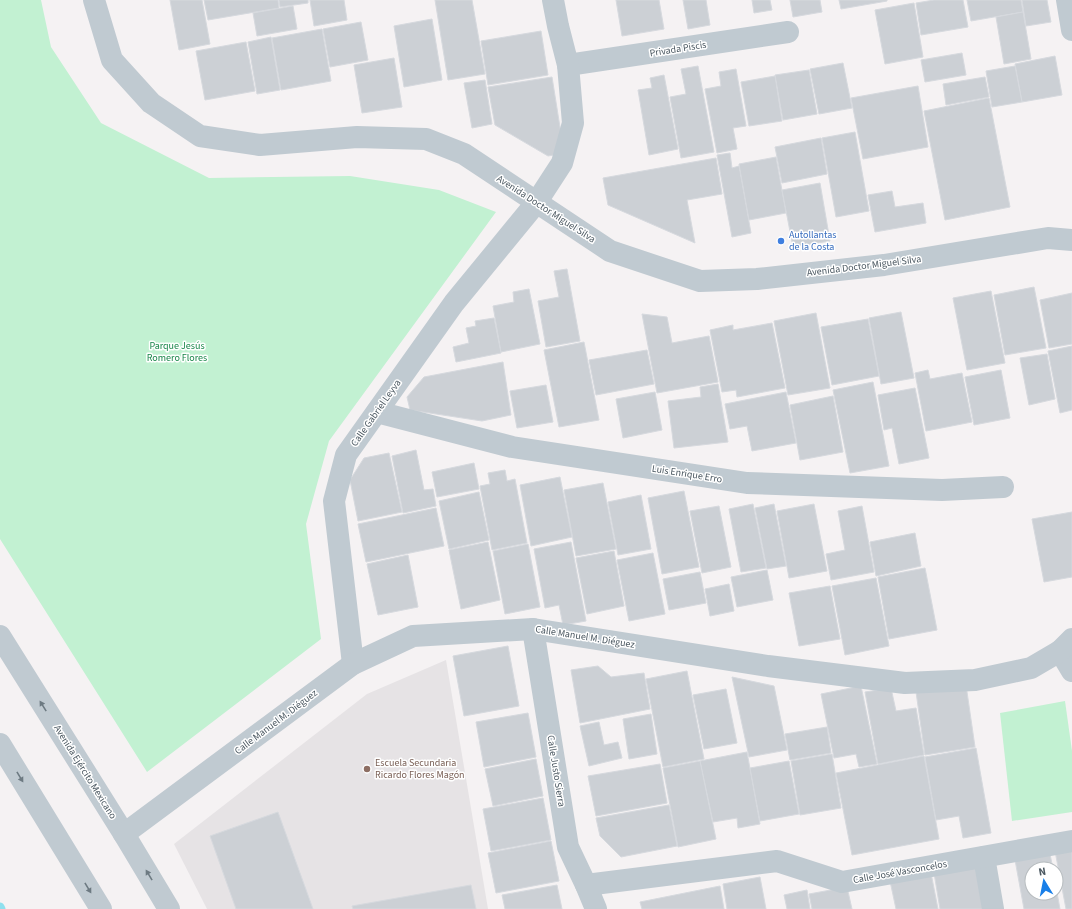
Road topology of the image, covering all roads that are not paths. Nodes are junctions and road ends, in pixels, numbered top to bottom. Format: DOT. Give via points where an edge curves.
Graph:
graph roads {
  1 [pos="94,0"];
  2 [pos="554,0"];
  3 [pos="1067,0"];
  4 [pos="1072,30"];
  5 [pos="788,32"];
  6 [pos="568,65"];
  7 [pos="536,203"];
  8 [pos="1072,240"];
  9 [pos="377,412"];
  10 [pos="1003,487"];
  11 [pos="533,629"];
  12 [pos="0,636"];
  13 [pos="1066,645"];
  14 [pos="353,664"];
  15 [pos="1072,671"];
  16 [pos="0,744"];
  17 [pos="124,834"];
  18 [pos="1072,841"];
  19 [pos="984,857"];
  20 [pos="586,885"];
  21 [pos="101,909"];
  22 [pos="169,909"];
  23 [pos="596,909"];
  24 [pos="993,909"];
  1 -- 7 [label="street, Avenida Doctor Miguel Silva" via="112,60 151,104 200,136 260,145 357,137 426,139 464,154"];
  2 -- 6 [label="street, Calle Gabriel Leyva"];
  3 -- 4 [label="street"];
  5 -- 6 [label="street, Privada Piscis"];
  6 -- 7 [label="street, Calle Gabriel Leyva" via="573,123 562,164"];
  7 -- 8 [label="street, Avenida Doctor Miguel Silva" via="610,250 700,281 764,278 884,265 1048,238"];
  7 -- 9 [label="street, Calle Gabriel Leyva" via="454,303"];
  9 -- 10 [label="street, Luis Enrique Erro" via="512,447 747,483 942,490"];
  9 -- 14 [label="street, Calle Gabriel Leyva" via="346,455 334,501"];
  11 -- 13 [label="street, Calle Manuel M. Diéguez" via="768,666 905,683 975,680 1030,668"];
  11 -- 14 [label="street, Calle Manuel M. Diéguez" via="413,636"];
  11 -- 20 [label="street, Calle Justo Sierra" via="568,847"];
  17 -- 12 [label="street, Avenida Ejército Mexicano, one-way"];
  13 -- 15 [label="street"];
  14 -- 17 [label="street, Calle Manuel M. Diéguez"];
  16 -- 21 [label="street, one-way"];
  22 -- 17 [label="street, Avenida Ejército Mexicano, one-way"];
  18 -- 19 [label="street, Calle José Vasconcelos"];
  19 -- 20 [label="street, Calle José Vasconcelos" via="842,882 777,861"];
  19 -- 24 [label="street"];
  20 -- 23 [label="street, Calle Justo Sierra"];
}
